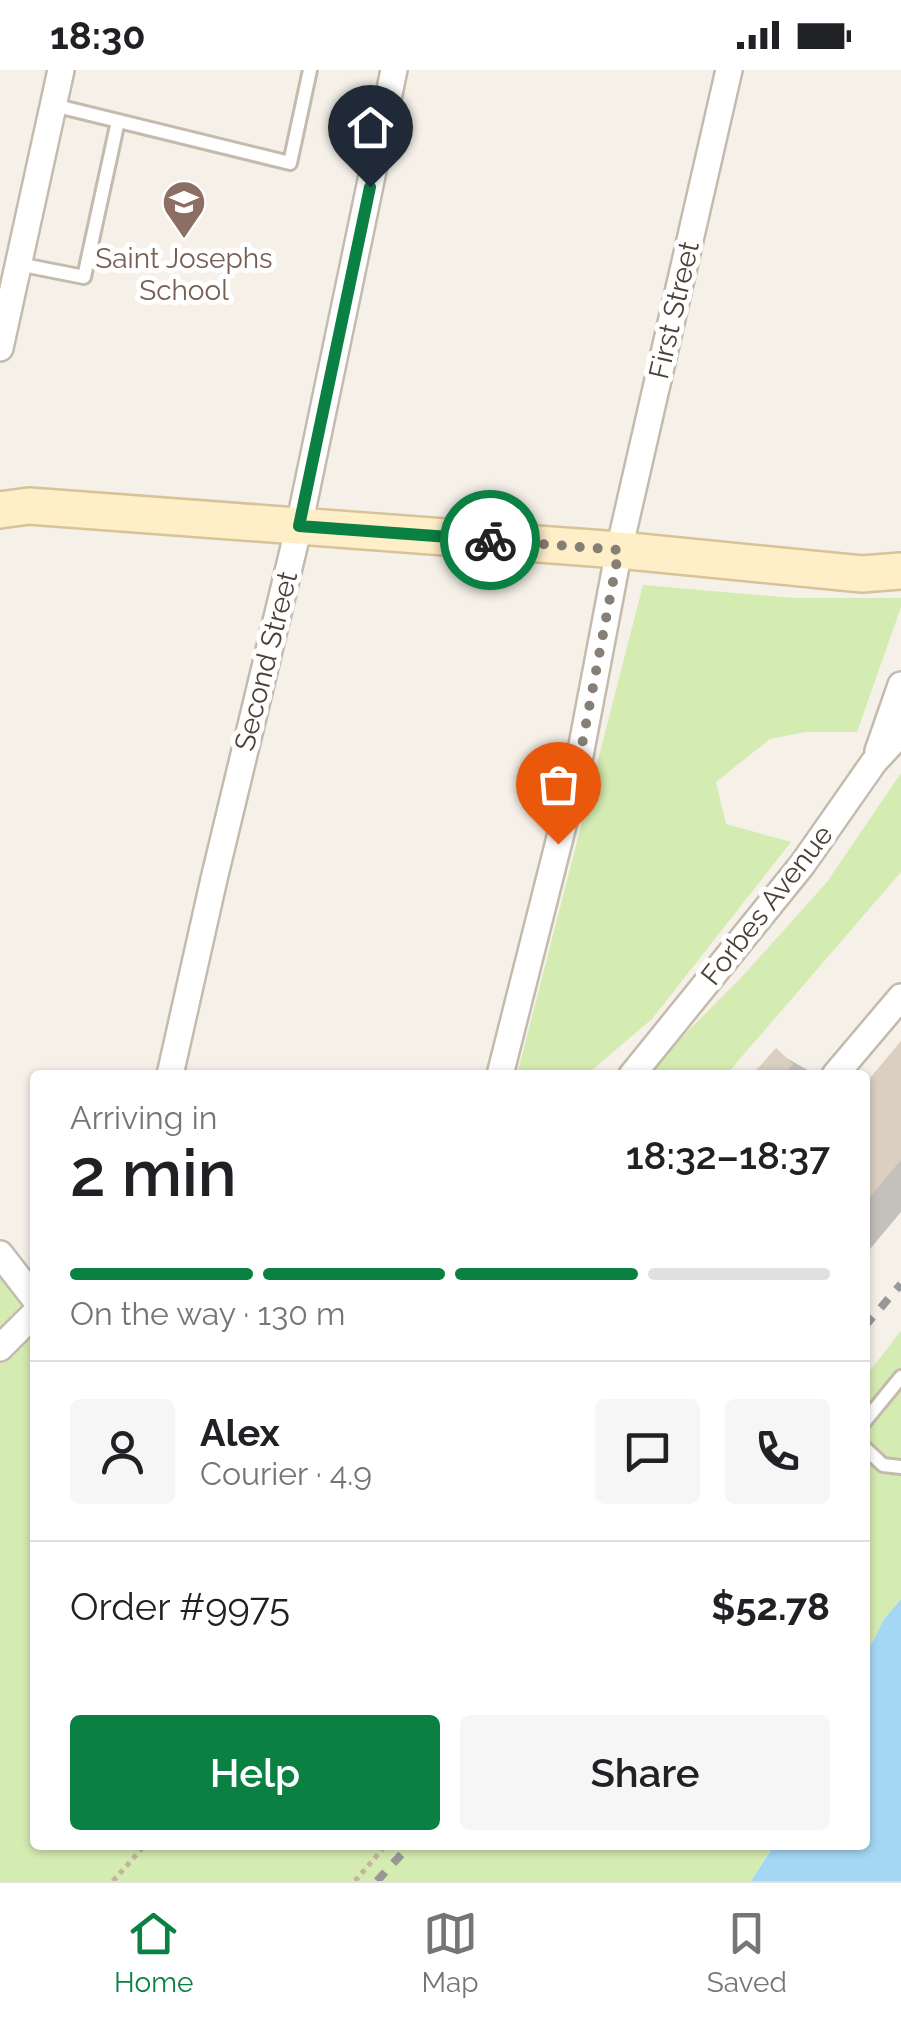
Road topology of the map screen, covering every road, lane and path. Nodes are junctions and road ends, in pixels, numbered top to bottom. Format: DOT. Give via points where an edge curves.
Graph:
graph roads {
  1 [pos="61,70"];
  2 [pos="310,70"];
  3 [pos="394,70"];
  4 [pos="729,70"];
  5 [pos="53,105"];
  6 [pos="118,122"];
  7 [pos="18,264"];
  8 [pos="0,348"];
  9 [pos="0,510"];
  10 [pos="299,526"];
  11 [pos="619,550"];
  12 [pos="901,571"];
  13 [pos="901,685"];
  14 [pos="901,733"];
  15 [pos="874,762"];
  16 [pos="901,997"];
  17 [pos="171,1070"];
  18 [pos="501,1070"];
  19 [pos="636,1070"];
  20 [pos="838,1070"];
  21 [pos="0,1254"];
  22 [pos="30,1293"];
  23 [pos="30,1318"];
  24 [pos="0,1348"];
  25 [pos="901,1377"];
  26 [pos="870,1415"];
  27 [pos="870,1453"];
  28 [pos="901,1466"];
  29 [pos="141,1850"];
  30 [pos="382,1850"];
  31 [pos="113,1881"];
  32 [pos="355,1881"];
  1 -- 5 [label="street"];
  2 -- 6 [label="lane" via="290,163"];
  3 -- 10 [label="street, Second Street"];
  4 -- 11 [label="street, First Street"];
  5 -- 6 [label="lane"];
  5 -- 7 [label="street"];
  6 -- 7 [label="lane" via="84,277"];
  7 -- 8 [label="street"];
  9 -- 10 [label="street" via="29,506"];
  10 -- 11 [label="street"];
  10 -- 17 [label="street, Second Street"];
  11 -- 12 [label="street" via="862,574"];
  11 -- 18 [label="street, First Street" via="578,766"];
  13 -- 15 [label="street"];
  14 -- 15 [label="street, Forbes Avenue"];
  15 -- 19 [label="street, Forbes Avenue" via="802,865"];
  16 -- 20 [label="street"];
  21 -- 22 [label="street"];
  23 -- 24 [label="street"];
  25 -- 26 [label="lane"];
  27 -- 28 [label="lane" via="883,1465"];
  29 -- 31 [label="path"];
  30 -- 32 [label="path"];
}
